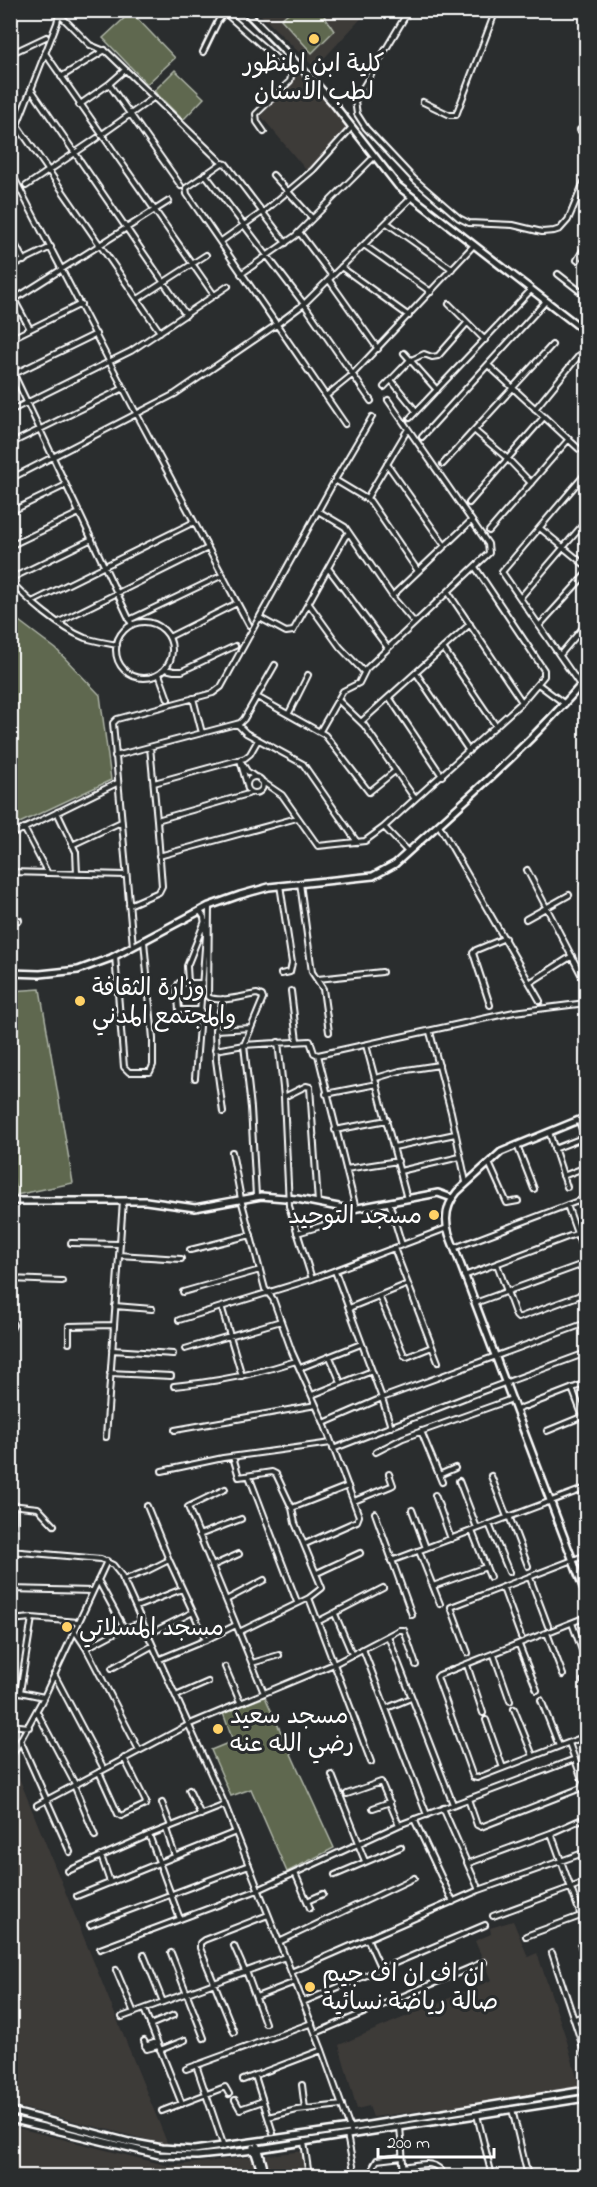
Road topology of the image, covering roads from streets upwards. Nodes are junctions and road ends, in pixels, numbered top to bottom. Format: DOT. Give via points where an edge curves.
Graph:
graph roads {
  1 [pos="243,10"];
  2 [pos="409,10"];
  3 [pos="496,10"];
  4 [pos="226,12"];
  5 [pos="60,13"];
  6 [pos="46,37"];
  7 [pos="105,50"];
  8 [pos="203,52"];
  9 [pos="45,53"];
  10 [pos="10,54"];
  11 [pos="125,70"];
  12 [pos="61,77"];
  13 [pos="109,84"];
  14 [pos="10,86"];
  15 [pos="31,89"];
  16 [pos="15,97"];
  17 [pos="153,98"];
  18 [pos="423,102"];
  19 [pos="79,105"];
  20 [pos="130,114"];
  21 [pos="17,125"];
  22 [pos="352,127"];
  23 [pos="580,130"];
  24 [pos="586,130"];
  25 [pos="264,132"];
  26 [pos="99,136"];
  27 [pos="10,143"];
  28 [pos="74,153"];
  29 [pos="375,157"];
  30 [pos="219,160"];
  31 [pos="10,170"];
  32 [pos="48,171"];
  33 [pos="206,174"];
  34 [pos="273,175"];
  35 [pos="586,177"];
  36 [pos="26,186"];
  37 [pos="181,186"];
  38 [pos="288,191"];
  39 [pos="411,198"];
  40 [pos="169,201"];
  41 [pos="266,210"];
  42 [pos="154,211"];
  43 [pos="312,218"];
  44 [pos="387,223"];
  45 [pos="244,225"];
  46 [pos="126,229"];
  47 [pos="299,232"];
  48 [pos="10,235"];
  49 [pos="220,242"];
  50 [pos="286,243"];
  51 [pos="475,244"];
  52 [pos="586,244"];
  53 [pos="100,245"];
  54 [pos="364,245"];
  55 [pos="51,247"];
  56 [pos="206,255"];
  57 [pos="267,256"];
  58 [pos="577,260"];
  59 [pos="24,261"];
  60 [pos="192,264"];
  61 [pos="10,267"];
  62 [pos="341,267"];
  63 [pos="63,269"];
  64 [pos="453,269"];
  65 [pos="241,274"];
  66 [pos="558,274"];
  67 [pos="330,278"];
  68 [pos="164,283"];
  69 [pos="228,286"];
  70 [pos="531,290"];
  71 [pos="10,292"];
  72 [pos="431,292"];
  73 [pos="214,296"];
  74 [pos="586,296"];
  75 [pos="138,299"];
  76 [pos="12,301"];
  77 [pos="546,301"];
  78 [pos="81,304"];
  79 [pos="304,304"];
  80 [pos="449,304"];
  81 [pos="186,315"];
  82 [pos="409,316"];
  83 [pos="467,323"];
  84 [pos="276,325"];
  85 [pos="30,329"];
  86 [pos="160,332"];
  87 [pos="586,332"];
  88 [pos="96,334"];
  89 [pos="10,339"];
  90 [pos="485,340"];
  91 [pos="552,345"];
  92 [pos="586,347"];
  93 [pos="378,349"];
  94 [pos="404,353"];
  95 [pos="410,360"];
  96 [pos="110,362"];
  97 [pos="488,365"];
  98 [pos="10,366"];
  99 [pos="12,375"];
  100 [pos="352,375"];
  101 [pos="391,380"];
  102 [pos="384,387"];
  103 [pos="124,388"];
  104 [pos="513,388"];
  105 [pos="437,390"];
  106 [pos="326,396"];
  107 [pos="388,400"];
  108 [pos="371,401"];
  109 [pos="28,403"];
  110 [pos="536,409"];
  111 [pos="10,411"];
  112 [pos="416,411"];
  113 [pos="137,414"];
  114 [pos="372,417"];
  115 [pos="544,417"];
  116 [pos="410,418"];
  117 [pos="345,424"];
  118 [pos="408,429"];
  119 [pos="40,430"];
  120 [pos="475,430"];
  121 [pos="422,438"];
  122 [pos="569,439"];
  123 [pos="10,444"];
  124 [pos="579,449"];
  125 [pos="53,458"];
  126 [pos="508,459"];
  127 [pos="387,464"];
  128 [pos="442,464"];
  129 [pos="586,473"];
  130 [pos="10,479"];
  131 [pos="335,480"];
  132 [pos="531,483"];
  133 [pos="66,485"];
  134 [pos="367,498"];
  135 [pos="469,503"];
  136 [pos="318,511"];
  137 [pos="10,512"];
  138 [pos="79,513"];
  139 [pos="471,521"];
  140 [pos="586,521"];
  141 [pos="194,522"];
  142 [pos="541,529"];
  143 [pos="489,531"];
  144 [pos="349,533"];
  145 [pos="92,539"];
  146 [pos="10,546"];
  147 [pos="445,546"];
  148 [pos="208,548"];
  149 [pos="564,548"];
  150 [pos="104,566"];
  151 [pos="586,566"];
  152 [pos="475,567"];
  153 [pos="328,568"];
  154 [pos="418,571"];
  155 [pos="586,574"];
  156 [pos="223,575"];
  157 [pos="10,580"];
  158 [pos="448,592"];
  159 [pos="117,594"];
  160 [pos="392,596"];
  161 [pos="520,598"];
  162 [pos="32,602"];
  163 [pos="237,603"];
  164 [pos="309,604"];
  165 [pos="260,618"];
  166 [pos="59,622"];
  167 [pos="130,623"];
  168 [pos="415,623"];
  169 [pos="470,624"];
  170 [pos="586,624"];
  171 [pos="249,625"];
  172 [pos="539,626"];
  173 [pos="169,637"];
  174 [pos="117,645"];
  175 [pos="236,646"];
  176 [pos="388,648"];
  177 [pos="443,648"];
  178 [pos="560,655"];
  179 [pos="275,665"];
  180 [pos="165,669"];
  181 [pos="364,672"];
  182 [pos="416,673"];
  183 [pos="159,674"];
  184 [pos="308,675"];
  185 [pos="586,679"];
  186 [pos="538,684"];
  187 [pos="581,686"];
  188 [pos="257,697"];
  189 [pos="389,697"];
  190 [pos="193,698"];
  191 [pos="168,699"];
  192 [pos="338,700"];
  193 [pos="522,702"];
  194 [pos="565,704"];
  195 [pos="288,713"];
  196 [pos="361,722"];
  197 [pos="237,724"];
  198 [pos="496,726"];
  199 [pos="320,731"];
  200 [pos="202,733"];
  201 [pos="258,740"];
  202 [pos="150,747"];
  203 [pos="470,751"];
  204 [pos="115,756"];
  205 [pos="240,760"];
  206 [pos="395,771"];
  207 [pos="442,776"];
  208 [pos="258,779"];
  209 [pos="117,783"];
  210 [pos="154,783"];
  211 [pos="247,786"];
  212 [pos="274,788"];
  213 [pos="250,792"];
  214 [pos="257,792"];
  215 [pos="416,799"];
  216 [pos="57,812"];
  217 [pos="298,818"];
  218 [pos="157,820"];
  219 [pos="121,822"];
  220 [pos="439,825"];
  221 [pos="384,827"];
  222 [pos="24,828"];
  223 [pos="11,835"];
  224 [pos="358,843"];
  225 [pos="72,845"];
  226 [pos="408,852"];
  227 [pos="159,856"];
  228 [pos="40,860"];
  229 [pos="527,870"];
  230 [pos="10,872"];
  231 [pos="34,872"];
  232 [pos="47,873"];
  233 [pos="77,874"];
  234 [pos="126,875"];
  235 [pos="300,883"];
  236 [pos="280,885"];
  237 [pos="569,895"];
  238 [pos="129,905"];
  239 [pos="209,906"];
  240 [pos="546,907"];
  241 [pos="200,910"];
  242 [pos="526,919"];
  243 [pos="19,920"];
  244 [pos="205,921"];
  245 [pos="10,922"];
  246 [pos="505,938"];
  247 [pos="144,941"];
  248 [pos="133,947"];
  249 [pos="115,956"];
  250 [pos="572,956"];
  251 [pos="382,972"];
  252 [pos="281,974"];
  253 [pos="10,975"];
  254 [pos="318,979"];
  255 [pos="531,982"];
  256 [pos="188,983"];
  257 [pos="203,983"];
  258 [pos="586,984"];
  259 [pos="291,991"];
  260 [pos="223,999"];
  261 [pos="540,1001"];
  262 [pos="586,1003"];
  263 [pos="490,1005"];
  264 [pos="201,1010"];
  265 [pos="251,1028"];
  266 [pos="215,1030"];
  267 [pos="329,1032"];
  268 [pos="430,1032"];
  269 [pos="297,1041"];
  270 [pos="278,1042"];
  271 [pos="366,1045"];
  272 [pos="244,1046"];
  273 [pos="215,1050"];
  274 [pos="318,1055"];
  275 [pos="586,1058"];
  276 [pos="439,1065"];
  277 [pos="195,1078"];
  278 [pos="376,1078"];
  279 [pos="377,1084"];
  280 [pos="326,1094"];
  281 [pos="284,1097"];
  282 [pos="223,1112"];
  283 [pos="586,1117"];
  284 [pos="387,1120"];
  285 [pos="579,1120"];
  286 [pos="335,1130"];
  287 [pos="549,1132"];
  288 [pos="455,1134"];
  289 [pos="586,1139"];
  290 [pos="517,1145"];
  291 [pos="394,1147"];
  292 [pos="554,1149"];
  293 [pos="232,1152"];
  294 [pos="460,1157"];
  295 [pos="398,1161"];
  296 [pos="489,1161"];
  297 [pos="586,1167"];
  298 [pos="346,1169"];
  299 [pos="400,1170"];
  300 [pos="563,1176"];
  301 [pos="466,1182"];
  302 [pos="567,1187"];
  303 [pos="534,1189"];
  304 [pos="256,1196"];
  305 [pos="452,1198"];
  306 [pos="586,1198"];
  307 [pos="241,1199"];
  308 [pos="407,1199"];
  309 [pos="289,1200"];
  310 [pos="10,1201"];
  311 [pos="123,1201"];
  312 [pos="518,1201"];
  313 [pos="389,1202"];
  314 [pos="318,1203"];
  315 [pos="567,1206"];
  316 [pos="352,1209"];
  317 [pos="328,1224"];
  318 [pos="447,1228"];
  319 [pos="586,1230"];
  320 [pos="297,1233"];
  321 [pos="578,1233"];
  322 [pos="251,1235"];
  323 [pos="71,1243"];
  324 [pos="119,1244"];
  325 [pos="402,1245"];
  326 [pos="394,1248"];
  327 [pos="454,1248"];
  328 [pos="190,1250"];
  329 [pos="119,1256"];
  330 [pos="181,1259"];
  331 [pos="586,1261"];
  332 [pos="497,1263"];
  333 [pos="260,1270"];
  334 [pos="335,1271"];
  335 [pos="465,1276"];
  336 [pos="10,1279"];
  337 [pos="312,1279"];
  338 [pos="62,1281"];
  339 [pos="408,1284"];
  340 [pos="183,1292"];
  341 [pos="507,1292"];
  342 [pos="586,1293"];
  343 [pos="270,1294"];
  344 [pos="379,1296"];
  345 [pos="475,1303"];
  346 [pos="115,1306"];
  347 [pos="349,1308"];
  348 [pos="152,1309"];
  349 [pos="222,1309"];
  350 [pos="10,1318"];
  351 [pos="179,1320"];
  352 [pos="281,1321"];
  353 [pos="586,1323"];
  354 [pos="114,1325"];
  355 [pos="10,1331"];
  356 [pos="230,1336"];
  357 [pos="69,1343"];
  358 [pos="361,1344"];
  359 [pos="432,1347"];
  360 [pos="185,1349"];
  361 [pos="112,1350"];
  362 [pos="586,1353"];
  363 [pos="173,1354"];
  364 [pos="497,1356"];
  365 [pos="330,1357"];
  366 [pos="296,1361"];
  367 [pos="438,1362"];
  368 [pos="300,1368"];
  369 [pos="372,1371"];
  370 [pos="110,1373"];
  371 [pos="171,1376"];
  372 [pos="242,1376"];
  373 [pos="341,1383"];
  374 [pos="586,1383"];
  375 [pos="507,1384"];
  376 [pos="174,1386"];
  377 [pos="572,1388"];
  378 [pos="312,1395"];
  379 [pos="382,1398"];
  380 [pos="512,1399"];
  381 [pos="316,1405"];
  382 [pos="516,1410"];
  383 [pos="585,1416"];
  384 [pos="324,1423"];
  385 [pos="391,1427"];
  386 [pos="175,1430"];
  387 [pos="422,1431"];
  388 [pos="547,1431"];
  389 [pos="106,1437"];
  390 [pos="331,1443"];
  391 [pos="333,1449"];
  392 [pos="376,1452"];
  393 [pos="233,1457"];
  394 [pos="455,1468"];
  395 [pos="162,1471"];
  396 [pos="389,1474"];
  397 [pos="439,1475"];
  398 [pos="249,1476"];
  399 [pos="490,1476"];
  400 [pos="459,1481"];
  401 [pos="442,1482"];
  402 [pos="348,1486"];
  403 [pos="586,1488"];
  404 [pos="225,1489"];
  405 [pos="435,1495"];
  406 [pos="354,1501"];
  407 [pos="551,1501"];
  408 [pos="12,1505"];
  409 [pos="147,1506"];
  410 [pos="292,1508"];
  411 [pos="412,1510"];
  412 [pos="375,1514"];
  413 [pos="508,1517"];
  414 [pos="241,1519"];
  415 [pos="489,1524"];
  416 [pos="54,1525"];
  417 [pos="477,1528"];
  418 [pos="472,1531"];
  419 [pos="199,1535"];
  420 [pos="451,1539"];
  421 [pos="305,1544"];
  422 [pos="426,1548"];
  423 [pos="11,1551"];
  424 [pos="418,1551"];
  425 [pos="360,1553"];
  426 [pos="239,1554"];
  427 [pos="586,1555"];
  428 [pos="169,1560"];
  429 [pos="107,1561"];
  430 [pos="391,1561"];
  431 [pos="573,1561"];
  432 [pos="212,1566"];
  433 [pos="528,1566"];
  434 [pos="486,1567"];
  435 [pos="509,1572"];
  436 [pos="317,1573"];
  437 [pos="490,1577"];
  438 [pos="530,1578"];
  439 [pos="98,1580"];
  440 [pos="123,1580"];
  441 [pos="264,1580"];
  442 [pos="433,1586"];
  443 [pos="383,1588"];
  444 [pos="503,1588"];
  445 [pos="10,1589"];
  446 [pos="182,1589"];
  447 [pos="92,1591"];
  448 [pos="586,1595"];
  449 [pos="309,1598"];
  450 [pos="226,1599"];
  451 [pos="297,1602"];
  452 [pos="440,1604"];
  453 [pos="136,1607"];
  454 [pos="193,1612"];
  455 [pos="335,1613"];
  456 [pos="412,1615"];
  457 [pos="586,1617"];
  458 [pos="32,1618"];
  459 [pos="10,1620"];
  460 [pos="319,1621"];
  461 [pos="78,1622"];
  462 [pos="141,1623"];
  463 [pos="572,1623"];
  464 [pos="236,1625"];
  465 [pos="548,1626"];
  466 [pos="124,1628"];
  467 [pos="74,1630"];
  468 [pos="239,1632"];
  469 [pos="547,1634"];
  470 [pos="147,1635"];
  471 [pos="388,1636"];
  472 [pos="521,1637"];
  473 [pos="206,1640"];
  474 [pos="519,1645"];
  475 [pos="152,1646"];
  476 [pos="86,1648"];
  477 [pos="363,1649"];
  478 [pos="468,1653"];
  479 [pos="352,1654"];
  480 [pos="279,1655"];
  481 [pos="494,1655"];
  482 [pos="160,1659"];
  483 [pos="586,1660"];
  484 [pos="252,1663"];
  485 [pos="334,1664"];
  486 [pos="416,1665"];
  487 [pos="467,1665"];
  488 [pos="225,1666"];
  489 [pos="112,1668"];
  490 [pos="54,1674"];
  491 [pos="563,1675"];
  492 [pos="208,1682"];
  493 [pos="10,1690"];
  494 [pos="537,1690"];
  495 [pos="20,1692"];
  496 [pos="264,1692"];
  497 [pos="176,1696"];
  498 [pos="44,1697"];
  499 [pos="411,1698"];
  500 [pos="541,1700"];
  501 [pos="510,1701"];
  502 [pos="240,1702"];
  503 [pos="387,1708"];
  504 [pos="514,1709"];
  505 [pos="37,1712"];
  506 [pos="483,1713"];
  507 [pos="486,1720"];
  508 [pos="190,1724"];
  509 [pos="10,1725"];
  510 [pos="28,1727"];
  511 [pos="586,1736"];
  512 [pos="21,1742"];
  513 [pos="569,1743"];
  514 [pos="559,1746"];
  515 [pos="139,1750"];
  516 [pos="533,1756"];
  517 [pos="124,1758"];
  518 [pos="575,1759"];
  519 [pos="10,1760"];
  520 [pos="371,1762"];
  521 [pos="503,1768"];
  522 [pos="104,1769"];
  523 [pos="99,1772"];
  524 [pos="332,1775"];
  525 [pos="74,1785"];
  526 [pos="189,1790"];
  527 [pos="347,1794"];
  528 [pos="48,1799"];
  529 [pos="468,1799"];
  530 [pos="390,1802"];
  531 [pos="162,1803"];
  532 [pos="453,1804"];
  533 [pos="37,1805"];
  534 [pos="225,1805"];
  535 [pos="373,1808"];
  536 [pos="443,1808"];
  537 [pos="201,1815"];
  538 [pos="427,1815"];
  539 [pos="414,1819"];
  540 [pos="580,1820"];
  541 [pos="399,1825"];
  542 [pos="171,1826"];
  543 [pos="166,1829"];
  544 [pos="236,1832"];
  545 [pos="551,1833"];
  546 [pos="149,1835"];
  547 [pos="95,1836"];
  548 [pos="358,1844"];
  549 [pos="401,1847"];
  550 [pos="70,1852"];
  551 [pos="586,1852"];
  552 [pos="101,1856"];
  553 [pos="175,1856"];
  554 [pos="365,1861"];
  555 [pos="561,1861"];
  556 [pos="159,1862"];
  557 [pos="469,1863"];
  558 [pos="249,1865"];
  559 [pos="68,1871"];
  560 [pos="295,1873"];
  561 [pos="335,1875"];
  562 [pos="414,1878"];
  563 [pos="110,1882"];
  564 [pos="586,1882"];
  565 [pos="571,1888"];
  566 [pos="258,1890"];
  567 [pos="479,1890"];
  568 [pos="171,1894"];
  569 [pos="323,1894"];
  570 [pos="77,1896"];
  571 [pos="308,1901"];
  572 [pos="453,1902"];
  573 [pos="310,1908"];
  574 [pos="268,1915"];
  575 [pos="584,1915"];
  576 [pos="493,1916"];
  577 [pos="180,1919"];
  578 [pos="90,1925"];
  579 [pos="485,1925"];
  580 [pos="526,1936"];
  581 [pos="367,1938"];
  582 [pos="279,1942"];
  583 [pos="234,1946"];
  584 [pos="582,1946"];
  585 [pos="100,1949"];
  586 [pos="171,1953"];
  587 [pos="552,1953"];
  588 [pos="144,1955"];
  589 [pos="285,1957"];
  590 [pos="484,1962"];
  591 [pos="586,1962"];
  592 [pos="381,1969"];
  593 [pos="116,1970"];
  594 [pos="245,1971"];
  595 [pos="291,1972"];
  596 [pos="295,1982"];
  597 [pos="214,1983"];
  598 [pos="187,1992"];
  599 [pos="256,1997"];
  600 [pos="163,2002"];
  601 [pos="303,2002"];
  602 [pos="144,2009"];
  603 [pos="134,2013"];
  604 [pos="174,2015"];
  605 [pos="586,2015"];
  606 [pos="122,2017"];
  607 [pos="574,2019"];
  608 [pos="265,2023"];
  609 [pos="312,2023"];
  610 [pos="150,2025"];
  611 [pos="234,2032"];
  612 [pos="316,2033"];
  613 [pos="204,2038"];
  614 [pos="185,2040"];
  615 [pos="145,2043"];
  616 [pos="157,2046"];
  617 [pos="322,2050"];
  618 [pos="586,2056"];
  619 [pos="196,2065"];
  620 [pos="186,2069"];
  621 [pos="255,2076"];
  622 [pos="243,2080"];
  623 [pos="302,2085"];
  624 [pos="586,2090"];
  625 [pos="207,2094"];
  626 [pos="229,2094"];
  627 [pos="586,2098"];
  628 [pos="235,2100"];
  629 [pos="263,2101"];
  630 [pos="182,2103"];
  631 [pos="342,2105"];
  632 [pos="305,2109"];
  633 [pos="512,2109"];
  634 [pos="10,2111"];
  635 [pos="162,2111"];
  636 [pos="477,2115"];
  637 [pos="268,2117"];
  638 [pos="10,2119"];
  639 [pos="400,2127"];
  640 [pos="273,2133"];
  641 [pos="349,2133"];
  642 [pos="254,2142"];
  643 [pos="304,2142"];
  644 [pos="224,2146"];
  645 [pos="259,2149"];
  646 [pos="246,2151"];
  647 [pos="225,2154"];
  648 [pos="402,2157"];
  649 [pos="259,2160"];
  650 [pos="403,2167"];
  651 [pos="586,2171"];
  652 [pos="527,2172"];
  653 [pos="404,2174"];
  654 [pos="266,2176"];
  655 [pos="309,2176"];
  656 [pos="356,2176"];
  657 [pos="375,2176"];
  658 [pos="444,2176"];
  659 [pos="492,2176"];
  660 [pos="564,2176"];
  1 -- 22 [label="street" via="311,78"];
  2 -- 35 [label="street" via="355,101 357,114 366,128 414,179 469,224 513,225 548,232 560,229 568,220"];
  3 -- 18 [label="street" via="456,115"];
  4 -- 8 [label="street"];
  4 -- 25 [label="street" via="292,72 290,81 256,114"];
  5 -- 7 [label="street" via="90,45"];
  5 -- 9 [label="street"];
  6 -- 10 [label="street"];
  7 -- 11 [label="street"];
  7 -- 12 [label="street"];
  9 -- 12 [label="street"];
  9 -- 15 [label="street"];
  11 -- 13 [label="street"];
  11 -- 17 [label="street"];
  12 -- 19 [label="street"];
  13 -- 19 [label="street"];
  13 -- 20 [label="street"];
  14 -- 16 [label="street"];
  15 -- 21 [label="street"];
  15 -- 28 [label="street"];
  17 -- 20 [label="street"];
  17 -- 30 [label="street"];
  19 -- 26 [label="street"];
  20 -- 26 [label="street"];
  20 -- 37 [label="street"];
  21 -- 27 [label="street"];
  21 -- 32 [label="street"];
  22 -- 29 [label="street"];
  22 -- 38 [label="street"];
  23 -- 24 [label="street"];
  26 -- 28 [label="street"];
  26 -- 42 [label="street"];
  28 -- 32 [label="street"];
  28 -- 46 [label="street"];
  29 -- 39 [label="street"];
  29 -- 43 [label="street"];
  31 -- 55 [label="street"];
  32 -- 36 [label="street"];
  32 -- 53 [label="street"];
  33 -- 41 [label="street" via="226,164"];
  33 -- 45 [label="street"];
  33 -- 49 [label="street" via="186,191"];
  34 -- 38 [label="street"];
  38 -- 41 [label="street"];
  38 -- 43 [label="street"];
  39 -- 44 [label="street"];
  39 -- 51 [label="street"];
  40 -- 42 [label="street"];
  41 -- 45 [label="street"];
  41 -- 50 [label="street"];
  42 -- 46 [label="street"];
  42 -- 60 [label="street"];
  43 -- 47 [label="street"];
  44 -- 54 [label="street"];
  44 -- 64 [label="street"];
  45 -- 49 [label="street"];
  45 -- 57 [label="street"];
  46 -- 53 [label="street"];
  46 -- 68 [label="street"];
  47 -- 50 [label="street"];
  47 -- 67 [label="street"];
  48 -- 59 [label="street"];
  49 -- 65 [label="street"];
  50 -- 57 [label="street"];
  51 -- 64 [label="street"];
  51 -- 70 [label="street"];
  52 -- 58 [label="street"];
  53 -- 63 [label="street"];
  53 -- 75 [label="street"];
  54 -- 62 [label="street"];
  54 -- 72 [label="street"];
  55 -- 59 [label="street"];
  55 -- 63 [label="street"];
  56 -- 60 [label="street"];
  57 -- 65 [label="street"];
  57 -- 79 [label="street"];
  59 -- 61 [label="street"];
  60 -- 68 [label="street"];
  60 -- 73 [label="street"];
  62 -- 67 [label="street"];
  62 -- 82 [label="street"];
  63 -- 76 [label="street"];
  63 -- 78 [label="street"];
  64 -- 72 [label="street"];
  65 -- 84 [label="street"];
  66 -- 74 [label="street"];
  67 -- 79 [label="street"];
  67 -- 93 [label="street"];
  68 -- 75 [label="street"];
  68 -- 81 [label="street"];
  69 -- 73 [label="street"];
  70 -- 77 [label="street"];
  70 -- 90 [label="street"];
  71 -- 76 [label="street"];
  72 -- 82 [label="street"];
  73 -- 81 [label="street"];
  75 -- 86 [label="street"];
  76 -- 85 [label="street"];
  77 -- 87 [label="street"];
  77 -- 97 [label="street"];
  78 -- 85 [label="street"];
  78 -- 88 [label="street"];
  79 -- 84 [label="street"];
  79 -- 100 [label="street"];
  80 -- 83 [label="street"];
  81 -- 86 [label="street"];
  82 -- 93 [label="street"];
  83 -- 90 [label="street"];
  83 -- 95 [label="street" via="436,357 425,354"];
  84 -- 106 [label="street"];
  84 -- 113 [label="street" via="175,394"];
  85 -- 89 [label="street"];
  86 -- 96 [label="street"];
  88 -- 96 [label="street"];
  88 -- 99 [label="street"];
  90 -- 105 [label="street"];
  91 -- 104 [label="street"];
  92 -- 110 [label="street"];
  93 -- 100 [label="street"];
  94 -- 95 [label="street"];
  95 -- 101 [label="street"];
  95 -- 105 [label="street"];
  96 -- 103 [label="street"];
  96 -- 109 [label="street"];
  97 -- 104 [label="street"];
  97 -- 121 [label="street"];
  98 -- 99 [label="street"];
  99 -- 109 [label="street"];
  100 -- 106 [label="street"];
  100 -- 108 [label="street"];
  101 -- 102 [label="street"];
  101 -- 112 [label="street"];
  103 -- 113 [label="street"];
  103 -- 119 [label="street"];
  104 -- 110 [label="street"];
  104 -- 120 [label="street"];
  105 -- 112 [label="street"];
  106 -- 117 [label="street"];
  107 -- 118 [label="street"];
  109 -- 111 [label="street"];
  109 -- 119 [label="street"];
  110 -- 115 [label="street"];
  112 -- 116 [label="street"];
  113 -- 125 [label="street"];
  113 -- 141 [label="street"];
  114 -- 131 [label="street"];
  115 -- 122 [label="street"];
  115 -- 126 [label="street"];
  118 -- 127 [label="street"];
  118 -- 139 [label="street"];
  119 -- 123 [label="street"];
  119 -- 125 [label="street"];
  120 -- 126 [label="street"];
  120 -- 128 [label="street"];
  122 -- 124 [label="street"];
  122 -- 132 [label="street"];
  125 -- 130 [label="street"];
  125 -- 133 [label="street"];
  126 -- 132 [label="street"];
  126 -- 135 [label="street"];
  127 -- 134 [label="street"];
  127 -- 147 [label="street"];
  129 -- 142 [label="street"];
  131 -- 134 [label="street"];
  131 -- 136 [label="street"];
  132 -- 143 [label="street"];
  133 -- 137 [label="street"];
  133 -- 138 [label="street"];
  134 -- 154 [label="street"];
  136 -- 144 [label="street"];
  136 -- 165 [label="street"];
  138 -- 145 [label="street"];
  138 -- 146 [label="street"];
  139 -- 147 [label="street"];
  139 -- 152 [label="street" via="490,550"];
  140 -- 149 [label="street"];
  141 -- 148 [label="street"];
  141 -- 150 [label="street"];
  142 -- 149 [label="street"];
  142 -- 161 [label="street" via="502,572"];
  144 -- 153 [label="street"];
  144 -- 160 [label="street"];
  145 -- 150 [label="street"];
  145 -- 157 [label="street"];
  147 -- 154 [label="street"];
  148 -- 156 [label="street"];
  148 -- 159 [label="street"];
  149 -- 151 [label="street"];
  149 -- 161 [label="street"];
  150 -- 159 [label="street"];
  150 -- 162 [label="street"];
  152 -- 158 [label="street"];
  152 -- 186 [label="street" via="544,669 545,675"];
  153 -- 164 [label="street"];
  153 -- 176 [label="street"];
  154 -- 160 [label="street"];
  155 -- 172 [label="street"];
  156 -- 163 [label="street"];
  156 -- 167 [label="street"];
  157 -- 162 [label="street"];
  158 -- 168 [label="street"];
  158 -- 169 [label="street"];
  159 -- 166 [label="street"];
  159 -- 167 [label="street"];
  160 -- 168 [label="street"];
  161 -- 172 [label="street"];
  162 -- 166 [label="street"];
  163 -- 171 [label="street"];
  163 -- 173 [label="street"];
  164 -- 165 [label="street" via="291,632"];
  164 -- 181 [label="street" via="337,644"];
  165 -- 190 [label="street" via="221,687"];
  166 -- 174 [label="street" via="85,638"];
  167 -- 173 [label="street" via="153,623"];
  167 -- 174 [label="street"];
  168 -- 176 [label="street"];
  169 -- 177 [label="street"];
  169 -- 193 [label="street"];
  170 -- 178 [label="street"];
  172 -- 178 [label="street"];
  173 -- 180 [label="street" via="172,651"];
  174 -- 183 [label="street" via="118,660 127,672 145,678"];
  175 -- 180 [label="street" via="182,671"];
  176 -- 181 [label="street"];
  177 -- 182 [label="street"];
  177 -- 198 [label="street"];
  178 -- 187 [label="street"];
  179 -- 188 [label="street"];
  180 -- 183 [label="street"];
  181 -- 192 [label="street" via="359,683 345,689"];
  182 -- 189 [label="street"];
  182 -- 203 [label="street"];
  183 -- 191 [label="street"];
  184 -- 195 [label="street"];
  185 -- 187 [label="street"];
  186 -- 193 [label="street"];
  186 -- 194 [label="street"];
  187 -- 194 [label="street"];
  188 -- 195 [label="street"];
  188 -- 197 [label="street" via="244,720"];
  189 -- 196 [label="street"];
  189 -- 207 [label="street"];
  190 -- 200 [label="street"];
  190 -- 204 [label="street" via="116,720 112,726"];
  192 -- 196 [label="street"];
  192 -- 199 [label="street"];
  193 -- 198 [label="street"];
  194 -- 220 [label="street"];
  195 -- 199 [label="street"];
  196 -- 206 [label="street"];
  197 -- 200 [label="street"];
  197 -- 201 [label="street"];
  198 -- 203 [label="street"];
  199 -- 206 [label="street" via="369,792"];
  200 -- 202 [label="street"];
  201 -- 205 [label="street" via="249,756"];
  201 -- 224 [label="street" via="307,768"];
  202 -- 204 [label="street"];
  202 -- 210 [label="street"];
  203 -- 207 [label="street"];
  204 -- 209 [label="street"];
  205 -- 208 [label="street"];
  205 -- 210 [label="street"];
  205 -- 211 [label="street"];
  206 -- 215 [label="street"];
  207 -- 215 [label="street"];
  208 -- 211 [label="street" via="250,779"];
  208 -- 212 [label="street"];
  208 -- 214 [label="street" via="262,787"];
  209 -- 216 [label="street"];
  209 -- 219 [label="street"];
  210 -- 218 [label="street"];
  211 -- 213 [label="street"];
  212 -- 214 [label="street"];
  212 -- 217 [label="street"];
  213 -- 214 [label="street"];
  213 -- 218 [label="street"];
  215 -- 221 [label="street"];
  216 -- 222 [label="street"];
  216 -- 225 [label="street"];
  217 -- 224 [label="street" via="318,846"];
  217 -- 227 [label="street"];
  218 -- 227 [label="street"];
  219 -- 225 [label="street"];
  219 -- 234 [label="street"];
  220 -- 226 [label="street"];
  220 -- 246 [label="street"];
  221 -- 224 [label="street"];
  221 -- 226 [label="street"];
  222 -- 223 [label="street"];
  222 -- 228 [label="street"];
  225 -- 233 [label="street"];
  226 -- 235 [label="street" via="373,876"];
  227 -- 238 [label="street" via="162,889"];
  228 -- 231 [label="street"];
  228 -- 232 [label="street"];
  229 -- 240 [label="street"];
  230 -- 231 [label="street"];
  231 -- 232 [label="street"];
  232 -- 233 [label="street"];
  233 -- 234 [label="street"];
  234 -- 238 [label="street"];
  235 -- 236 [label="street"];
  235 -- 254 [label="street" via="312,972"];
  236 -- 239 [label="street"];
  236 -- 252 [label="street" via="292,963 290,972"];
  237 -- 240 [label="street"];
  238 -- 248 [label="street"];
  239 -- 241 [label="street"];
  239 -- 260 [label="street" via="208,998"];
  240 -- 242 [label="street"];
  240 -- 250 [label="street"];
  241 -- 244 [label="street"];
  241 -- 247 [label="street"];
  243 -- 245 [label="street"];
  244 -- 256 [label="street" via="187,966"];
  244 -- 257 [label="street"];
  246 -- 255 [label="street"];
  246 -- 263 [label="street" via="473,953"];
  247 -- 248 [label="street"];
  247 -- 249 [label="street" via="153,1040 150,1072 129,1072 124,1067"];
  248 -- 249 [label="street"];
  249 -- 253 [label="street" via="78,970"];
  250 -- 255 [label="street"];
  250 -- 258 [label="street"];
  251 -- 254 [label="street"];
  254 -- 267 [label="street"];
  255 -- 261 [label="street"];
  256 -- 257 [label="street"];
  256 -- 264 [label="street" via="178,985 177,1006 182,1011"];
  257 -- 264 [label="street"];
  259 -- 269 [label="street"];
  260 -- 265 [label="street" via="262,996"];
  260 -- 266 [label="street"];
  262 -- 268 [label="street" via="532,1009"];
  262 -- 275 [label="street"];
  264 -- 277 [label="street"];
  265 -- 266 [label="street"];
  265 -- 272 [label="street"];
  266 -- 273 [label="street"];
  268 -- 271 [label="street"];
  268 -- 276 [label="street"];
  269 -- 270 [label="street"];
  269 -- 274 [label="street" via="310,1041"];
  270 -- 272 [label="street"];
  270 -- 281 [label="street"];
  271 -- 274 [label="street"];
  271 -- 278 [label="street"];
  272 -- 273 [label="street"];
  272 -- 304 [label="street"];
  273 -- 282 [label="street"];
  274 -- 280 [label="street"];
  276 -- 278 [label="street"];
  276 -- 288 [label="street"];
  278 -- 279 [label="street"];
  279 -- 280 [label="street"];
  279 -- 284 [label="street"];
  280 -- 286 [label="street"];
  281 -- 309 [label="street"];
  281 -- 314 [label="street" via="310,1087"];
  283 -- 285 [label="street"];
  284 -- 286 [label="street"];
  284 -- 291 [label="street"];
  285 -- 287 [label="street"];
  285 -- 289 [label="street"];
  286 -- 298 [label="street"];
  287 -- 290 [label="street"];
  287 -- 292 [label="street"];
  288 -- 291 [label="street"];
  288 -- 294 [label="street"];
  289 -- 292 [label="street"];
  290 -- 296 [label="street"];
  290 -- 303 [label="street"];
  291 -- 295 [label="street"];
  292 -- 300 [label="street"];
  293 -- 307 [label="street"];
  294 -- 299 [label="street"];
  294 -- 301 [label="street"];
  295 -- 298 [label="street"];
  295 -- 299 [label="street"];
  296 -- 301 [label="street"];
  296 -- 312 [label="street" via="507,1203"];
  297 -- 300 [label="street"];
  298 -- 316 [label="street"];
  299 -- 308 [label="street"];
  300 -- 302 [label="street"];
  301 -- 305 [label="street"];
  304 -- 307 [label="street"];
  304 -- 309 [label="street"];
  305 -- 308 [label="street" via="438,1193"];
  305 -- 318 [label="street"];
  306 -- 315 [label="street"];
  307 -- 311 [label="street" via="195,1208"];
  307 -- 322 [label="street"];
  308 -- 313 [label="street"];
  309 -- 314 [label="street"];
  309 -- 316 [label="street"];
  309 -- 320 [label="street"];
  310 -- 311 [label="street"];
  311 -- 324 [label="street"];
  313 -- 316 [label="street"];
  313 -- 325 [label="street"];
  314 -- 316 [label="street"];
  315 -- 321 [label="street"];
  315 -- 327 [label="street"];
  317 -- 320 [label="street"];
  318 -- 325 [label="street"];
  318 -- 327 [label="street"];
  319 -- 321 [label="street"];
  320 -- 337 [label="street"];
  321 -- 331 [label="street"];
  321 -- 332 [label="street"];
  322 -- 328 [label="street"];
  322 -- 333 [label="street"];
  323 -- 324 [label="street"];
  324 -- 329 [label="street"];
  325 -- 326 [label="street"];
  326 -- 334 [label="street"];
  326 -- 339 [label="street"];
  327 -- 335 [label="street"];
  329 -- 330 [label="street"];
  329 -- 346 [label="street"];
  331 -- 341 [label="street"];
  332 -- 335 [label="street"];
  332 -- 341 [label="street"];
  333 -- 340 [label="street"];
  333 -- 343 [label="street"];
  334 -- 337 [label="street"];
  334 -- 347 [label="street"];
  335 -- 345 [label="street"];
  336 -- 338 [label="street"];
  337 -- 343 [label="street"];
  339 -- 344 [label="street"];
  339 -- 359 [label="street"];
  341 -- 342 [label="street" via="518,1318"];
  341 -- 345 [label="street"];
  343 -- 349 [label="street"];
  343 -- 352 [label="street"];
  344 -- 347 [label="street"];
  344 -- 359 [label="street" via="404,1355"];
  345 -- 364 [label="street"];
  346 -- 348 [label="street"];
  346 -- 354 [label="street"];
  347 -- 358 [label="street"];
  349 -- 351 [label="street"];
  349 -- 356 [label="street"];
  350 -- 355 [label="street"];
  352 -- 356 [label="street"];
  352 -- 366 [label="street"];
  353 -- 364 [label="street"];
  354 -- 357 [label="street" via="69,1326"];
  354 -- 361 [label="street"];
  356 -- 360 [label="street"];
  356 -- 372 [label="street"];
  358 -- 365 [label="street"];
  358 -- 369 [label="street"];
  359 -- 367 [label="street"];
  361 -- 363 [label="street"];
  361 -- 370 [label="street"];
  362 -- 375 [label="street"];
  364 -- 375 [label="street"];
  364 -- 379 [label="street"];
  365 -- 368 [label="street"];
  365 -- 373 [label="street"];
  366 -- 368 [label="street"];
  366 -- 372 [label="street"];
  368 -- 378 [label="street"];
  369 -- 373 [label="street"];
  369 -- 379 [label="street"];
  370 -- 371 [label="street"];
  370 -- 389 [label="street"];
  372 -- 376 [label="street"];
  373 -- 378 [label="street"];
  374 -- 377 [label="street"];
  375 -- 380 [label="street"];
  375 -- 385 [label="street"];
  377 -- 382 [label="street"];
  377 -- 383 [label="street"];
  378 -- 381 [label="street"];
  379 -- 384 [label="street"];
  379 -- 385 [label="street"];
  380 -- 382 [label="street"];
  380 -- 387 [label="street"];
  381 -- 384 [label="street"];
  381 -- 386 [label="street"];
  382 -- 407 [label="street"];
  383 -- 388 [label="street"];
  384 -- 390 [label="street"];
  385 -- 391 [label="street"];
  387 -- 392 [label="street"];
  387 -- 397 [label="street"];
  390 -- 391 [label="street"];
  390 -- 393 [label="street"];
  391 -- 402 [label="street"];
  393 -- 395 [label="street"];
  393 -- 398 [label="street" via="239,1477"];
  394 -- 397 [label="street"];
  396 -- 406 [label="street" via="392,1486"];
  397 -- 401 [label="street"];
  398 -- 410 [label="street" via="276,1474"];
  398 -- 451 [label="street"];
  399 -- 413 [label="street"];
  400 -- 417 [label="street"];
  402 -- 406 [label="street"];
  402 -- 410 [label="street"];
  403 -- 407 [label="street"];
  404 -- 419 [label="street" via="188,1507"];
  405 -- 420 [label="street"];
  406 -- 421 [label="street" via="357,1521"];
  407 -- 413 [label="street"];
  407 -- 431 [label="street"];
  408 -- 416 [label="street" via="38,1508"];
  408 -- 423 [label="street"];
  409 -- 428 [label="street"];
  410 -- 421 [label="street"];
  411 -- 422 [label="street"];
  412 -- 430 [label="street"];
  413 -- 415 [label="street"];
  413 -- 433 [label="street"];
  414 -- 419 [label="street"];
  415 -- 417 [label="street"];
  415 -- 435 [label="street"];
  417 -- 418 [label="street"];
  418 -- 420 [label="street"];
  418 -- 434 [label="street"];
  419 -- 432 [label="street"];
  420 -- 422 [label="street"];
  421 -- 436 [label="street"];
  422 -- 424 [label="street"];
  423 -- 429 [label="street"];
  424 -- 430 [label="street"];
  424 -- 442 [label="street"];
  425 -- 436 [label="street"];
  426 -- 432 [label="street"];
  427 -- 431 [label="street"];
  428 -- 440 [label="street"];
  428 -- 446 [label="street"];
  429 -- 439 [label="street"];
  429 -- 440 [label="street"];
  430 -- 456 [label="street"];
  431 -- 438 [label="street"];
  431 -- 448 [label="street"];
  432 -- 450 [label="street"];
  434 -- 437 [label="street"];
  434 -- 442 [label="street"];
  436 -- 449 [label="street" via="322,1588"];
  438 -- 444 [label="street"];
  438 -- 465 [label="street"];
  439 -- 447 [label="street"];
  439 -- 466 [label="street"];
  440 -- 453 [label="street"];
  441 -- 450 [label="street"];
  442 -- 452 [label="street"];
  443 -- 455 [label="street"];
  444 -- 472 [label="street"];
  444 -- 478 [label="street" via="451,1607"];
  445 -- 447 [label="street"];
  446 -- 453 [label="street"];
  446 -- 454 [label="street"];
  447 -- 461 [label="street"];
  449 -- 451 [label="street"];
  449 -- 460 [label="street"];
  450 -- 464 [label="street"];
  451 -- 468 [label="street"];
  453 -- 462 [label="street"];
  454 -- 470 [label="street"];
  454 -- 473 [label="street"];
  455 -- 460 [label="street"];
  455 -- 479 [label="street"];
  457 -- 463 [label="street"];
  458 -- 459 [label="street"];
  458 -- 461 [label="street"];
  458 -- 495 [label="street"];
  460 -- 485 [label="street"];
  461 -- 467 [label="street"];
  462 -- 466 [label="street"];
  462 -- 470 [label="street"];
  463 -- 469 [label="street"];
  463 -- 483 [label="street"];
  464 -- 468 [label="street"];
  464 -- 473 [label="street"];
  466 -- 476 [label="street"];
  467 -- 476 [label="street"];
  467 -- 490 [label="street"];
  468 -- 484 [label="street"];
  469 -- 474 [label="street"];
  469 -- 491 [label="street"];
  470 -- 475 [label="street"];
  471 -- 477 [label="street"];
  471 -- 486 [label="street" via="404,1630"];
  471 -- 499 [label="street"];
  473 -- 482 [label="street"];
  474 -- 481 [label="street"];
  474 -- 494 [label="street"];
  475 -- 482 [label="street"];
  475 -- 489 [label="street"];
  476 -- 515 [label="street"];
  477 -- 479 [label="street"];
  477 -- 503 [label="street"];
  479 -- 485 [label="street"];
  480 -- 484 [label="street"];
  481 -- 487 [label="street"];
  481 -- 501 [label="street"];
  482 -- 497 [label="street"];
  484 -- 496 [label="street"];
  485 -- 496 [label="street"];
  485 -- 520 [label="street"];
  487 -- 506 [label="street"];
  487 -- 521 [label="street" via="439,1675 438,1680 472,1776 477,1778"];
  488 -- 502 [label="street"];
  490 -- 498 [label="street"];
  490 -- 522 [label="street"];
  492 -- 497 [label="street"];
  493 -- 495 [label="street"];
  495 -- 498 [label="street"];
  496 -- 502 [label="street"];
  497 -- 508 [label="street"];
  498 -- 505 [label="street"];
  499 -- 503 [label="street"];
  499 -- 532 [label="street"];
  500 -- 514 [label="street"];
  502 -- 508 [label="street"];
  503 -- 538 [label="street"];
  504 -- 516 [label="street"];
  505 -- 510 [label="street"];
  505 -- 525 [label="street"];
  507 -- 521 [label="street"];
  508 -- 515 [label="street"];
  508 -- 534 [label="street"];
  509 -- 510 [label="street"];
  510 -- 512 [label="street"];
  511 -- 513 [label="street"];
  512 -- 519 [label="street"];
  512 -- 528 [label="street"];
  513 -- 514 [label="street"];
  513 -- 518 [label="street"];
  514 -- 516 [label="street"];
  515 -- 517 [label="street"];
  516 -- 521 [label="street"];
  517 -- 522 [label="street"];
  517 -- 523 [label="street" via="145,1805 118,1814"];
  518 -- 529 [label="street"];
  518 -- 529 [label="street" via="584,1784 581,1788 484,1826 477,1825"];
  522 -- 523 [label="street"];
  523 -- 525 [label="street"];
  524 -- 548 [label="street"];
  525 -- 528 [label="street"];
  525 -- 547 [label="street"];
  526 -- 537 [label="street"];
  527 -- 530 [label="street" via="378,1781"];
  528 -- 533 [label="street"];
  528 -- 550 [label="street"];
  529 -- 532 [label="street"];
  530 -- 535 [label="street"];
  530 -- 541 [label="street"];
  531 -- 542 [label="street"];
  532 -- 536 [label="street"];
  534 -- 537 [label="street"];
  534 -- 544 [label="street"];
  536 -- 538 [label="street"];
  536 -- 557 [label="street"];
  537 -- 542 [label="street"];
  538 -- 539 [label="street"];
  539 -- 541 [label="street"];
  539 -- 572 [label="street"];
  540 -- 545 [label="street"];
  541 -- 548 [label="street"];
  542 -- 543 [label="street"];
  543 -- 546 [label="street"];
  543 -- 553 [label="street"];
  544 -- 553 [label="street"];
  544 -- 558 [label="street"];
  545 -- 555 [label="street"];
  545 -- 557 [label="street"];
  546 -- 552 [label="street"];
  546 -- 556 [label="street"];
  548 -- 554 [label="street"];
  548 -- 560 [label="street"];
  549 -- 554 [label="street"];
  551 -- 555 [label="street"];
  552 -- 559 [label="street"];
  552 -- 563 [label="street"];
  553 -- 556 [label="street"];
  554 -- 561 [label="street"];
  555 -- 565 [label="street"];
  555 -- 567 [label="street"];
  556 -- 563 [label="street"];
  556 -- 568 [label="street"];
  557 -- 567 [label="street"];
  558 -- 566 [label="street"];
  558 -- 568 [label="street"];
  560 -- 566 [label="street"];
  560 -- 571 [label="street"];
  562 -- 582 [label="street"];
  563 -- 570 [label="street"];
  564 -- 565 [label="street"];
  565 -- 575 [label="street"];
  565 -- 576 [label="street"];
  566 -- 574 [label="street"];
  566 -- 577 [label="street"];
  567 -- 572 [label="street"];
  568 -- 577 [label="street"];
  568 -- 578 [label="street"];
  569 -- 571 [label="street"];
  571 -- 573 [label="street"];
  572 -- 581 [label="street"];
  574 -- 582 [label="street"];
  574 -- 597 [label="street" via="202,1941 200,1948"];
  575 -- 580 [label="street"];
  577 -- 585 [label="street"];
  579 -- 592 [label="street"];
  581 -- 592 [label="street"];
  581 -- 595 [label="street"];
  582 -- 589 [label="street"];
  583 -- 594 [label="street"];
  584 -- 591 [label="street"];
  586 -- 598 [label="street"];
  587 -- 607 [label="street"];
  588 -- 600 [label="street"];
  589 -- 594 [label="street"];
  589 -- 595 [label="street"];
  590 -- 612 [label="street"];
  592 -- 601 [label="street"];
  593 -- 603 [label="street"];
  594 -- 597 [label="street"];
  594 -- 599 [label="street"];
  595 -- 596 [label="street"];
  596 -- 599 [label="street"];
  596 -- 601 [label="street"];
  597 -- 598 [label="street"];
  597 -- 611 [label="street"];
  598 -- 600 [label="street"];
  598 -- 613 [label="street"];
  599 -- 608 [label="street"];
  600 -- 602 [label="street"];
  601 -- 609 [label="street"];
  602 -- 603 [label="street"];
  602 -- 610 [label="street"];
  603 -- 606 [label="street"];
  604 -- 610 [label="street"];
  605 -- 607 [label="street"];
  607 -- 618 [label="street"];
  609 -- 612 [label="street"];
  609 -- 619 [label="street"];
  610 -- 616 [label="street"];
  612 -- 617 [label="street"];
  614 -- 616 [label="street"];
  615 -- 616 [label="street" via="148,2049"];
  616 -- 630 [label="street"];
  617 -- 621 [label="street"];
  617 -- 631 [label="street"];
  619 -- 620 [label="street"];
  619 -- 625 [label="street"];
  621 -- 622 [label="street"];
  621 -- 629 [label="street"];
  623 -- 632 [label="street"];
  624 -- 641 [label="street"];
  625 -- 626 [label="street" via="226,2087"];
  625 -- 630 [label="street"];
  625 -- 644 [label="street"];
  627 -- 633 [label="street"];
  628 -- 629 [label="street" via="240,2109"];
  629 -- 637 [label="street"];
  630 -- 635 [label="street"];
  631 -- 632 [label="street"];
  631 -- 641 [label="street"];
  632 -- 637 [label="street"];
  633 -- 636 [label="street"];
  633 -- 652 [label="street"];
  634 -- 644 [label="street" via="162,2148"];
  636 -- 639 [label="street"];
  636 -- 659 [label="street"];
  637 -- 640 [label="street"];
  638 -- 647 [label="street" via="152,2154"];
  639 -- 641 [label="street"];
  639 -- 648 [label="street"];
  641 -- 642 [label="street"];
  641 -- 643 [label="street"];
  641 -- 656 [label="street"];
  642 -- 644 [label="street"];
  642 -- 645 [label="street"];
  643 -- 645 [label="street"];
  643 -- 655 [label="street"];
  644 -- 647 [label="street"];
  645 -- 646 [label="street"];
  645 -- 649 [label="street"];
  645 -- 649 [label="street"];
  646 -- 647 [label="street"];
  646 -- 649 [label="street"];
  648 -- 650 [label="street"];
  648 -- 657 [label="street" via="377,2160"];
  649 -- 654 [label="street"];
  650 -- 653 [label="street"];
  650 -- 658 [label="street" via="433,2164"];
  651 -- 660 [label="street"];
}
